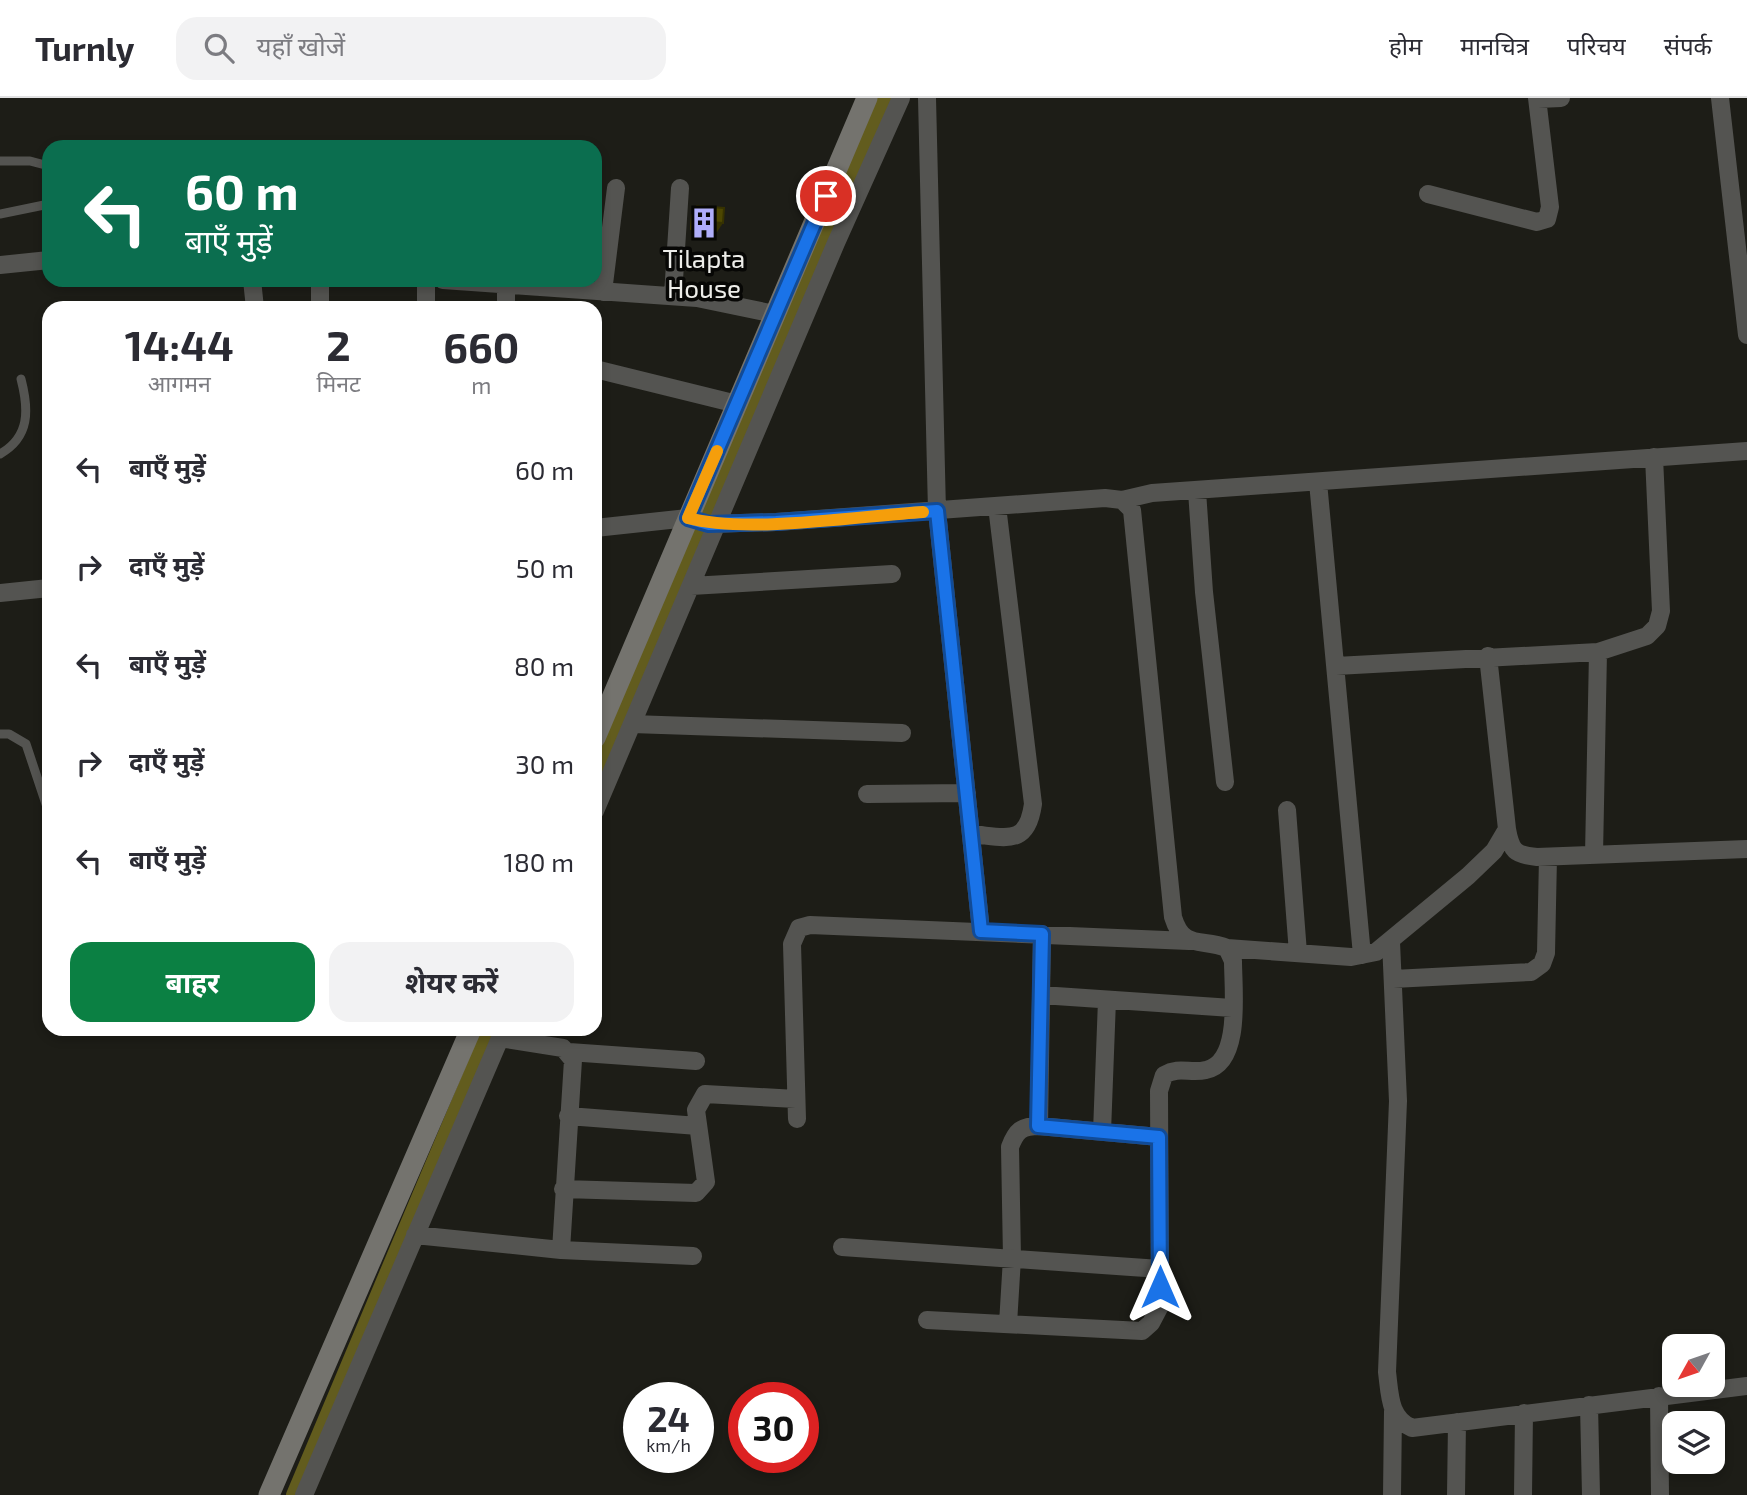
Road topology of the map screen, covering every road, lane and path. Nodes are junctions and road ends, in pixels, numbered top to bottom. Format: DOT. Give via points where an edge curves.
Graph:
graph roads {
  1 [pos="867,98"];
  2 [pos="901,98"];
  3 [pos="927,98"];
  4 [pos="1562,98"];
  5 [pos="1720,98"];
  6 [pos="1537,99"];
  7 [pos="0,161"];
  8 [pos="42,164"];
  9 [pos="616,188"];
  10 [pos="680,188"];
  11 [pos="1428,194"];
  12 [pos="42,205"];
  13 [pos="0,214"];
  14 [pos="42,261"];
  15 [pos="0,265"];
  16 [pos="542,287"];
  17 [pos="603,292"];
  18 [pos="673,295"];
  19 [pos="775,314"];
  20 [pos="1747,335"];
  21 [pos="602,371"];
  22 [pos="21,379"];
  23 [pos="737,404"];
  24 [pos="1747,450"];
  25 [pos="0,454"];
  26 [pos="1654,457"];
  27 [pos="1318,482"];
  28 [pos="1197,491"];
  29 [pos="1122,500"];
  30 [pos="997,506"];
  31 [pos="937,511"];
  32 [pos="702,521"];
  33 [pos="602,528"];
  34 [pos="892,574"];
  35 [pos="691,586"];
  36 [pos="42,589"];
  37 [pos="0,593"];
  38 [pos="1598,652"];
  39 [pos="1488,656"];
  40 [pos="1336,666"];
  41 [pos="602,724"];
  42 [pos="632,724"];
  43 [pos="902,733"];
  44 [pos="0,734"];
  45 [pos="1225,782"];
  46 [pos="42,792"];
  47 [pos="967,793"];
  48 [pos="867,794"];
  49 [pos="602,795"];
  50 [pos="1287,810"];
  51 [pos="1507,830"];
  52 [pos="971,834"];
  53 [pos="1747,849"];
  54 [pos="1594,855"];
  55 [pos="1548,857"];
  56 [pos="981,931"];
  57 [pos="1042,934"];
  58 [pos="1189,941"];
  59 [pos="1391,942"];
  60 [pos="1227,948"];
  61 [pos="1298,953"];
  62 [pos="1362,955"];
  63 [pos="1393,979"];
  64 [pos="1041,995"];
  65 [pos="1107,1000"];
  66 [pos="1232,1008"];
  67 [pos="468,1036"];
  68 [pos="501,1036"];
  69 [pos="514,1036"];
  70 [pos="569,1052"];
  71 [pos="696,1061"];
  72 [pos="796,1098"];
  73 [pos="568,1116"];
  74 [pos="797,1119"];
  75 [pos="698,1126"];
  76 [pos="1038,1126"];
  77 [pos="1102,1132"];
  78 [pos="1159,1137"];
  79 [pos="564,1189"];
  80 [pos="415,1235"];
  81 [pos="842,1247"];
  82 [pos="561,1250"];
  83 [pos="693,1256"];
  84 [pos="1012,1258"];
  85 [pos="1160,1269"];
  86 [pos="927,1320"];
  87 [pos="1008,1324"];
  88 [pos="1747,1385"];
  89 [pos="1659,1396"];
  90 [pos="1589,1405"];
  91 [pos="1393,1411"];
  92 [pos="1524,1413"];
  93 [pos="1457,1422"];
  94 [pos="270,1495"];
  95 [pos="304,1495"];
  96 [pos="1392,1495"];
  97 [pos="1456,1495"];
  98 [pos="1523,1495"];
  99 [pos="1591,1495"];
  100 [pos="1660,1495"];
  1 -- 19 [label="street"];
  2 -- 32 [label="street"];
  3 -- 31 [label="street"];
  4 -- 6 [label="street"];
  5 -- 20 [label="street"];
  6 -- 11 [label="street" via="1550,207 1547,219 1537,222"];
  7 -- 8 [label="lane"];
  9 -- 17 [label="street"];
  10 -- 18 [label="street"];
  12 -- 13 [label="lane"];
  14 -- 15 [label="street"];
  16 -- 17 [label="street"];
  17 -- 18 [label="street"];
  18 -- 19 [label="street"];
  19 -- 23 [label="street"];
  21 -- 23 [label="street"];
  22 -- 25 [label="lane" via="26,421 14,446"];
  23 -- 32 [label="street"];
  24 -- 26 [label="street"];
  26 -- 27 [label="street"];
  26 -- 38 [label="street" via="1661,611 1657,626 1647,636"];
  27 -- 28 [label="street"];
  27 -- 40 [label="street"];
  28 -- 29 [label="street"];
  28 -- 45 [label="street"];
  29 -- 30 [label="street"];
  29 -- 58 [label="street" via="1135,520 1173,917 1178,932"];
  30 -- 31 [label="street"];
  30 -- 52 [label="street" via="1033,804 1030,825 1023,834"];
  31 -- 32 [label="street" via="776,522"];
  31 -- 47 [label="street"];
  32 -- 33 [label="street"];
  32 -- 35 [label="street"];
  32 -- 41 [label="street"];
  34 -- 35 [label="street"];
  35 -- 42 [label="street"];
  36 -- 37 [label="street"];
  38 -- 39 [label="street"];
  38 -- 54 [label="street"];
  39 -- 40 [label="street"];
  39 -- 51 [label="street"];
  40 -- 62 [label="street"];
  42 -- 43 [label="street"];
  42 -- 49 [label="street"];
  44 -- 46 [label="lane" via="26,744"];
  47 -- 48 [label="street"];
  47 -- 52 [label="street"];
  50 -- 61 [label="street"];
  51 -- 55 [label="street" via="1510,847 1517,855"];
  51 -- 59 [label="street" via="1485,859"];
  52 -- 56 [label="street"];
  53 -- 54 [label="street"];
  54 -- 55 [label="street"];
  55 -- 63 [label="street" via="1542,964 1531,972"];
  56 -- 57 [label="street"];
  56 -- 72 [label="street" via="799,928 792,944"];
  57 -- 58 [label="street"];
  57 -- 64 [label="street"];
  58 -- 60 [label="street"];
  59 -- 62 [label="street"];
  59 -- 63 [label="street"];
  60 -- 61 [label="street"];
  60 -- 66 [label="street" via="1233,961"];
  61 -- 62 [label="street"];
  63 -- 91 [label="street" via="1398,1101 1387,1372"];
  64 -- 65 [label="street"];
  64 -- 76 [label="street"];
  65 -- 66 [label="street"];
  65 -- 77 [label="street"];
  66 -- 78 [label="street" via="1229,1051 1221,1064 1205,1071 1176,1069 1164,1075 1159,1091"];
  67 -- 94 [label="street"];
  68 -- 80 [label="street"];
  69 -- 70 [label="street"];
  70 -- 71 [label="street"];
  70 -- 73 [label="street" via="573,1060"];
  72 -- 74 [label="street"];
  72 -- 75 [label="street" via="705,1094 696,1110"];
  73 -- 75 [label="street"];
  73 -- 79 [label="street"];
  75 -- 79 [label="street" via="706,1182 696,1193"];
  76 -- 77 [label="street"];
  76 -- 84 [label="street" via="1024,1126 1010,1147"];
  77 -- 78 [label="street"];
  78 -- 85 [label="street"];
  79 -- 82 [label="street"];
  80 -- 82 [label="street"];
  80 -- 95 [label="street"];
  81 -- 84 [label="street"];
  82 -- 83 [label="street"];
  84 -- 85 [label="street"];
  84 -- 87 [label="street"];
  85 -- 87 [label="street" via="1160,1306 1142,1331"];
  86 -- 87 [label="street"];
  88 -- 89 [label="street"];
  89 -- 90 [label="street"];
  89 -- 100 [label="street"];
  90 -- 92 [label="street"];
  90 -- 99 [label="street"];
  91 -- 93 [label="street" via="1399,1422 1412,1427"];
  91 -- 96 [label="street"];
  92 -- 93 [label="street"];
  92 -- 98 [label="street"];
  93 -- 97 [label="street"];
}
